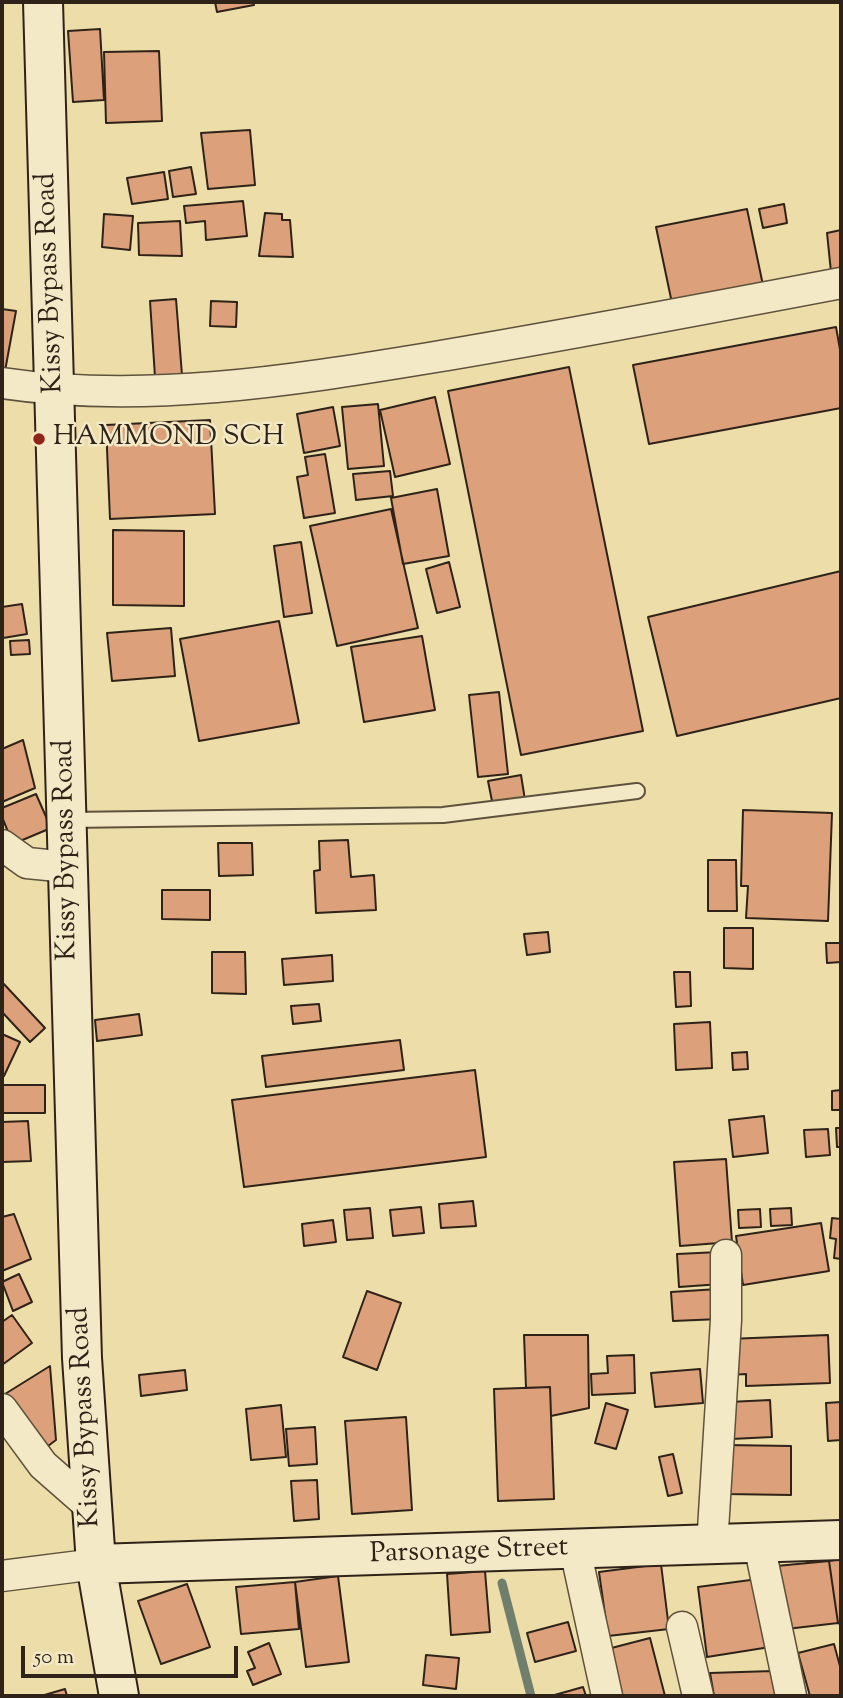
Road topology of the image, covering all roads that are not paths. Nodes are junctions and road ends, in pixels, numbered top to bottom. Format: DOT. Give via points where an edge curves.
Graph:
graph roads {
  1 [pos="43,2"];
  2 [pos="841,283"];
  3 [pos="2,383"];
  4 [pos="56,391"];
  5 [pos="637,791"];
  6 [pos="67,820"];
  7 [pos="2,845"];
  8 [pos="68,867"];
  9 [pos="726,1255"];
  10 [pos="2,1409"];
  11 [pos="92,1508"];
  12 [pos="841,1540"];
  13 [pos="759,1544"];
  14 [pos="712,1546"];
  15 [pos="575,1549"];
  16 [pos="96,1564"];
  17 [pos="2,1576"];
  18 [pos="682,1627"];
  19 [pos="119,1696"];
  20 [pos="607,1696"];
  21 [pos="698,1696"];
  22 [pos="791,1696"];
  1 -- 4 [label="main road, Kissy Bypass Road"];
  2 -- 4 [label="street" via="346,371 221,386"];
  3 -- 4 [label="street"];
  4 -- 6 [label="main road, Kissy Bypass Road"];
  5 -- 6 [label="lane" via="443,815"];
  6 -- 8 [label="main road, Kissy Bypass Road"];
  7 -- 8 [label="street" via="27,863"];
  8 -- 11 [label="main road, Kissy Bypass Road" via="77,1223"];
  9 -- 14 [label="street"];
  10 -- 11 [label="street" via="43,1465"];
  11 -- 16 [label="main road, Kissy Bypass Road"];
  12 -- 13 [label="main road, Parsonage Street"];
  13 -- 14 [label="main road, Parsonage Street"];
  13 -- 22 [label="street"];
  14 -- 15 [label="main road, Parsonage Street"];
  15 -- 16 [label="main road, Parsonage Street"];
  15 -- 20 [label="street"];
  16 -- 17 [label="street"];
  16 -- 19 [label="main road, Kissy Bypass Road"];
  18 -- 21 [label="street"];
}
